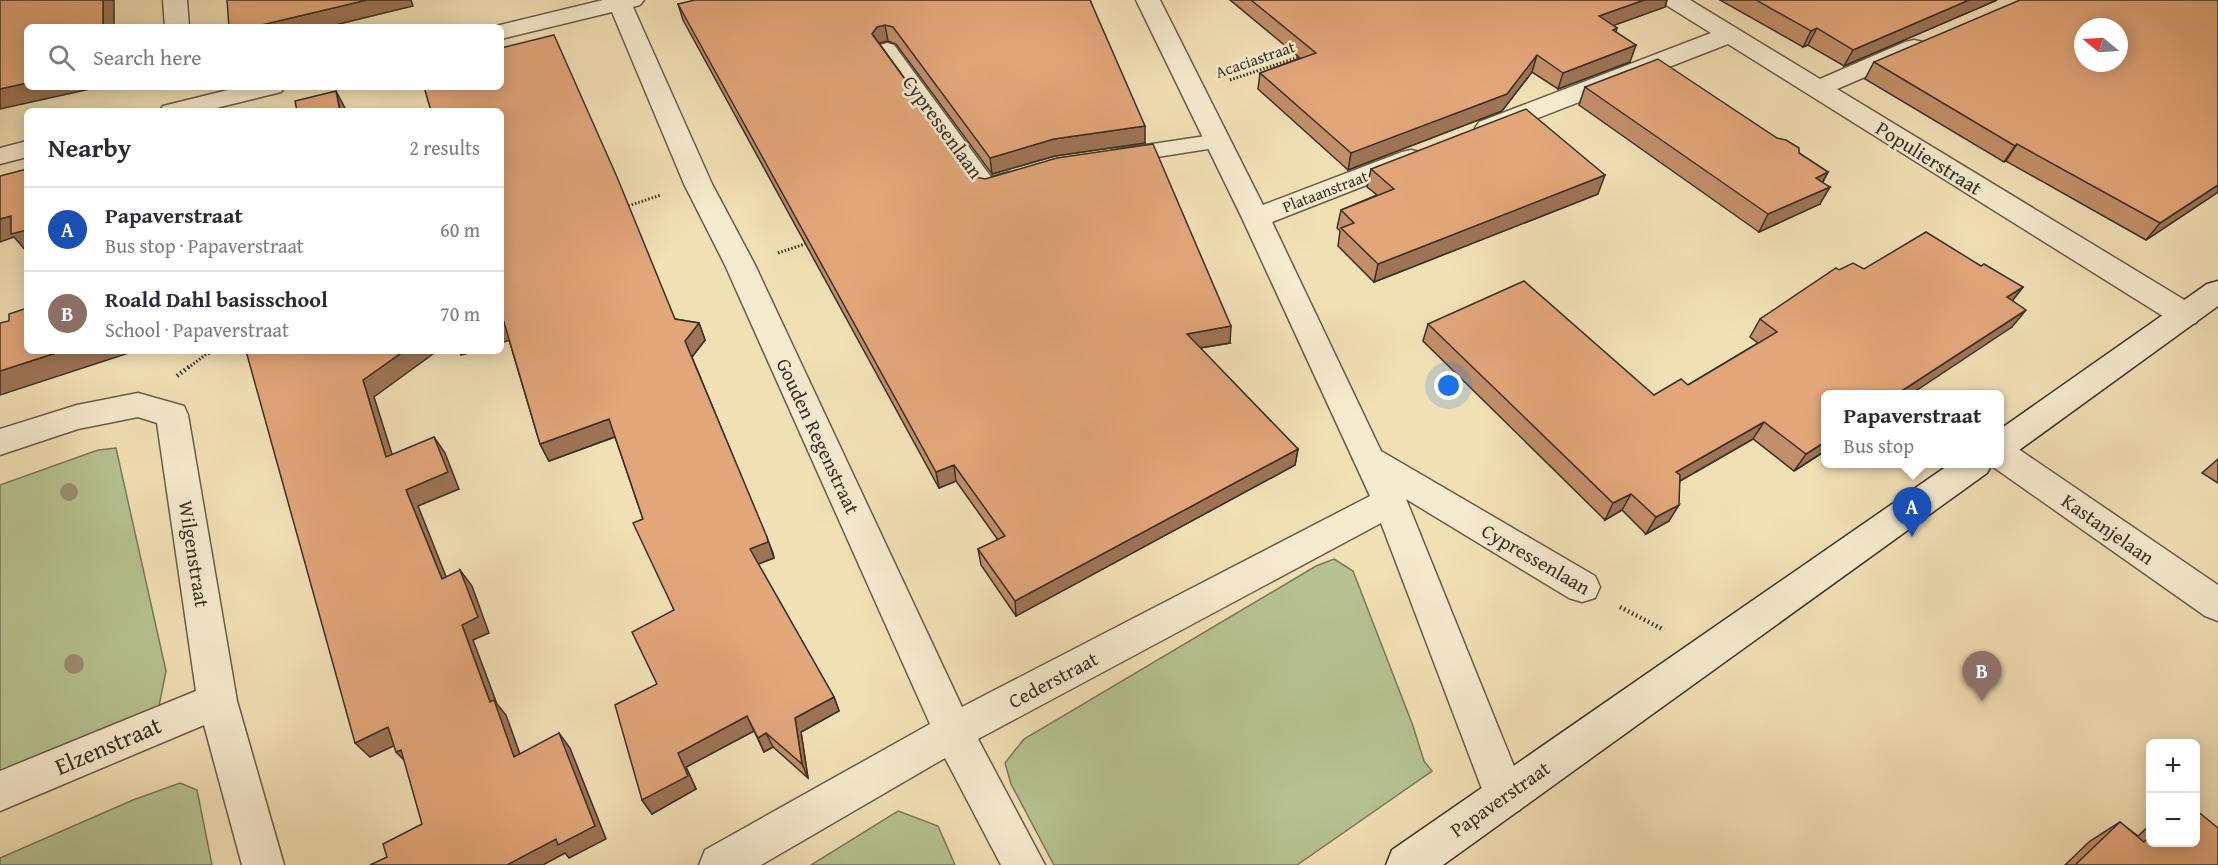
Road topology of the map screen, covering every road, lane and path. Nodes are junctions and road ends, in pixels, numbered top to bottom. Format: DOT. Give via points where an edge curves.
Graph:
graph roads {
  1 [pos="175,0"];
  2 [pos="1148,0"];
  3 [pos="1674,0"];
  4 [pos="609,3"];
  5 [pos="177,24"];
  6 [pos="504,31"];
  7 [pos="1729,35"];
  8 [pos="1936,38"];
  9 [pos="887,49"];
  10 [pos="1305,55"];
  11 [pos="1817,89"];
  12 [pos="253,90"];
  13 [pos="1195,92"];
  14 [pos="178,102"];
  15 [pos="1465,137"];
  16 [pos="1219,141"];
  17 [pos="24,150"];
  18 [pos="1432,150"];
  19 [pos="0,156"];
  20 [pos="1102,158"];
  21 [pos="1025,174"];
  22 [pos="698,184"];
  23 [pos="621,208"];
  24 [pos="1256,218"];
  25 [pos="818,240"];
  26 [pos="740,265"];
  27 [pos="2218,291"];
  28 [pos="2185,315"];
  29 [pos="0,442"];
  30 [pos="2004,443"];
  31 [pos="2004,456"];
  32 [pos="1368,460"];
  33 [pos="1969,468"];
  34 [pos="1390,502"];
  35 [pos="1582,587"];
  36 [pos="2218,605"];
  37 [pos="1707,653"];
  38 [pos="217,700"];
  39 [pos="953,732"];
  40 [pos="0,791"];
  41 [pos="1505,796"];
  42 [pos="263,865"];
  43 [pos="720,865"];
  44 [pos="1024,865"];
  45 [pos="1407,865"];
  1 -- 5 [label="street"];
  2 -- 13 [label="street"];
  3 -- 7 [label="street, Populierstraat"];
  4 -- 6 [label="street"];
  4 -- 22 [label="street, Gouden Regenstraat"];
  7 -- 11 [label="street, Populierstraat"];
  7 -- 15 [label="street"];
  8 -- 11 [label="street"];
  9 -- 21 [label="lane, Cypressenlaan" via="986,186"];
  10 -- 13 [label="path, Acaciastraat"];
  11 -- 28 [label="street, Populierstraat"];
  12 -- 14 [label="street"];
  13 -- 16 [label="street"];
  16 -- 20 [label="lane"];
  16 -- 24 [label="street"];
  17 -- 19 [label="street"];
  18 -- 24 [label="street, Plataanstraat"];
  22 -- 23 [label="path"];
  22 -- 26 [label="street, Gouden Regenstraat"];
  24 -- 32 [label="street"];
  25 -- 26 [label="path"];
  26 -- 39 [label="street, Gouden Regenstraat"];
  27 -- 28 [label="street"];
  28 -- 30 [label="street"];
  29 -- 38 [label="street, Wilgenstraat" via="77,417 138,405 172,415"];
  31 -- 36 [label="street, Kastanjelaan"];
  32 -- 34 [label="street"];
  32 -- 35 [label="street, Cypressenlaan"];
  33 -- 37 [label="street, Papaverstraat"];
  34 -- 39 [label="street, Cederstraat"];
  34 -- 41 [label="street"];
  35 -- 37 [label="path, Cypressenlaan"];
  37 -- 41 [label="street, Papaverstraat"];
  38 -- 40 [label="street, Elzenstraat"];
  38 -- 42 [label="street, Wilgenstraat"];
  39 -- 43 [label="street, Cederstraat"];
  39 -- 44 [label="street, Gouden Regenstraat"];
  41 -- 45 [label="street, Papaverstraat"];
}
